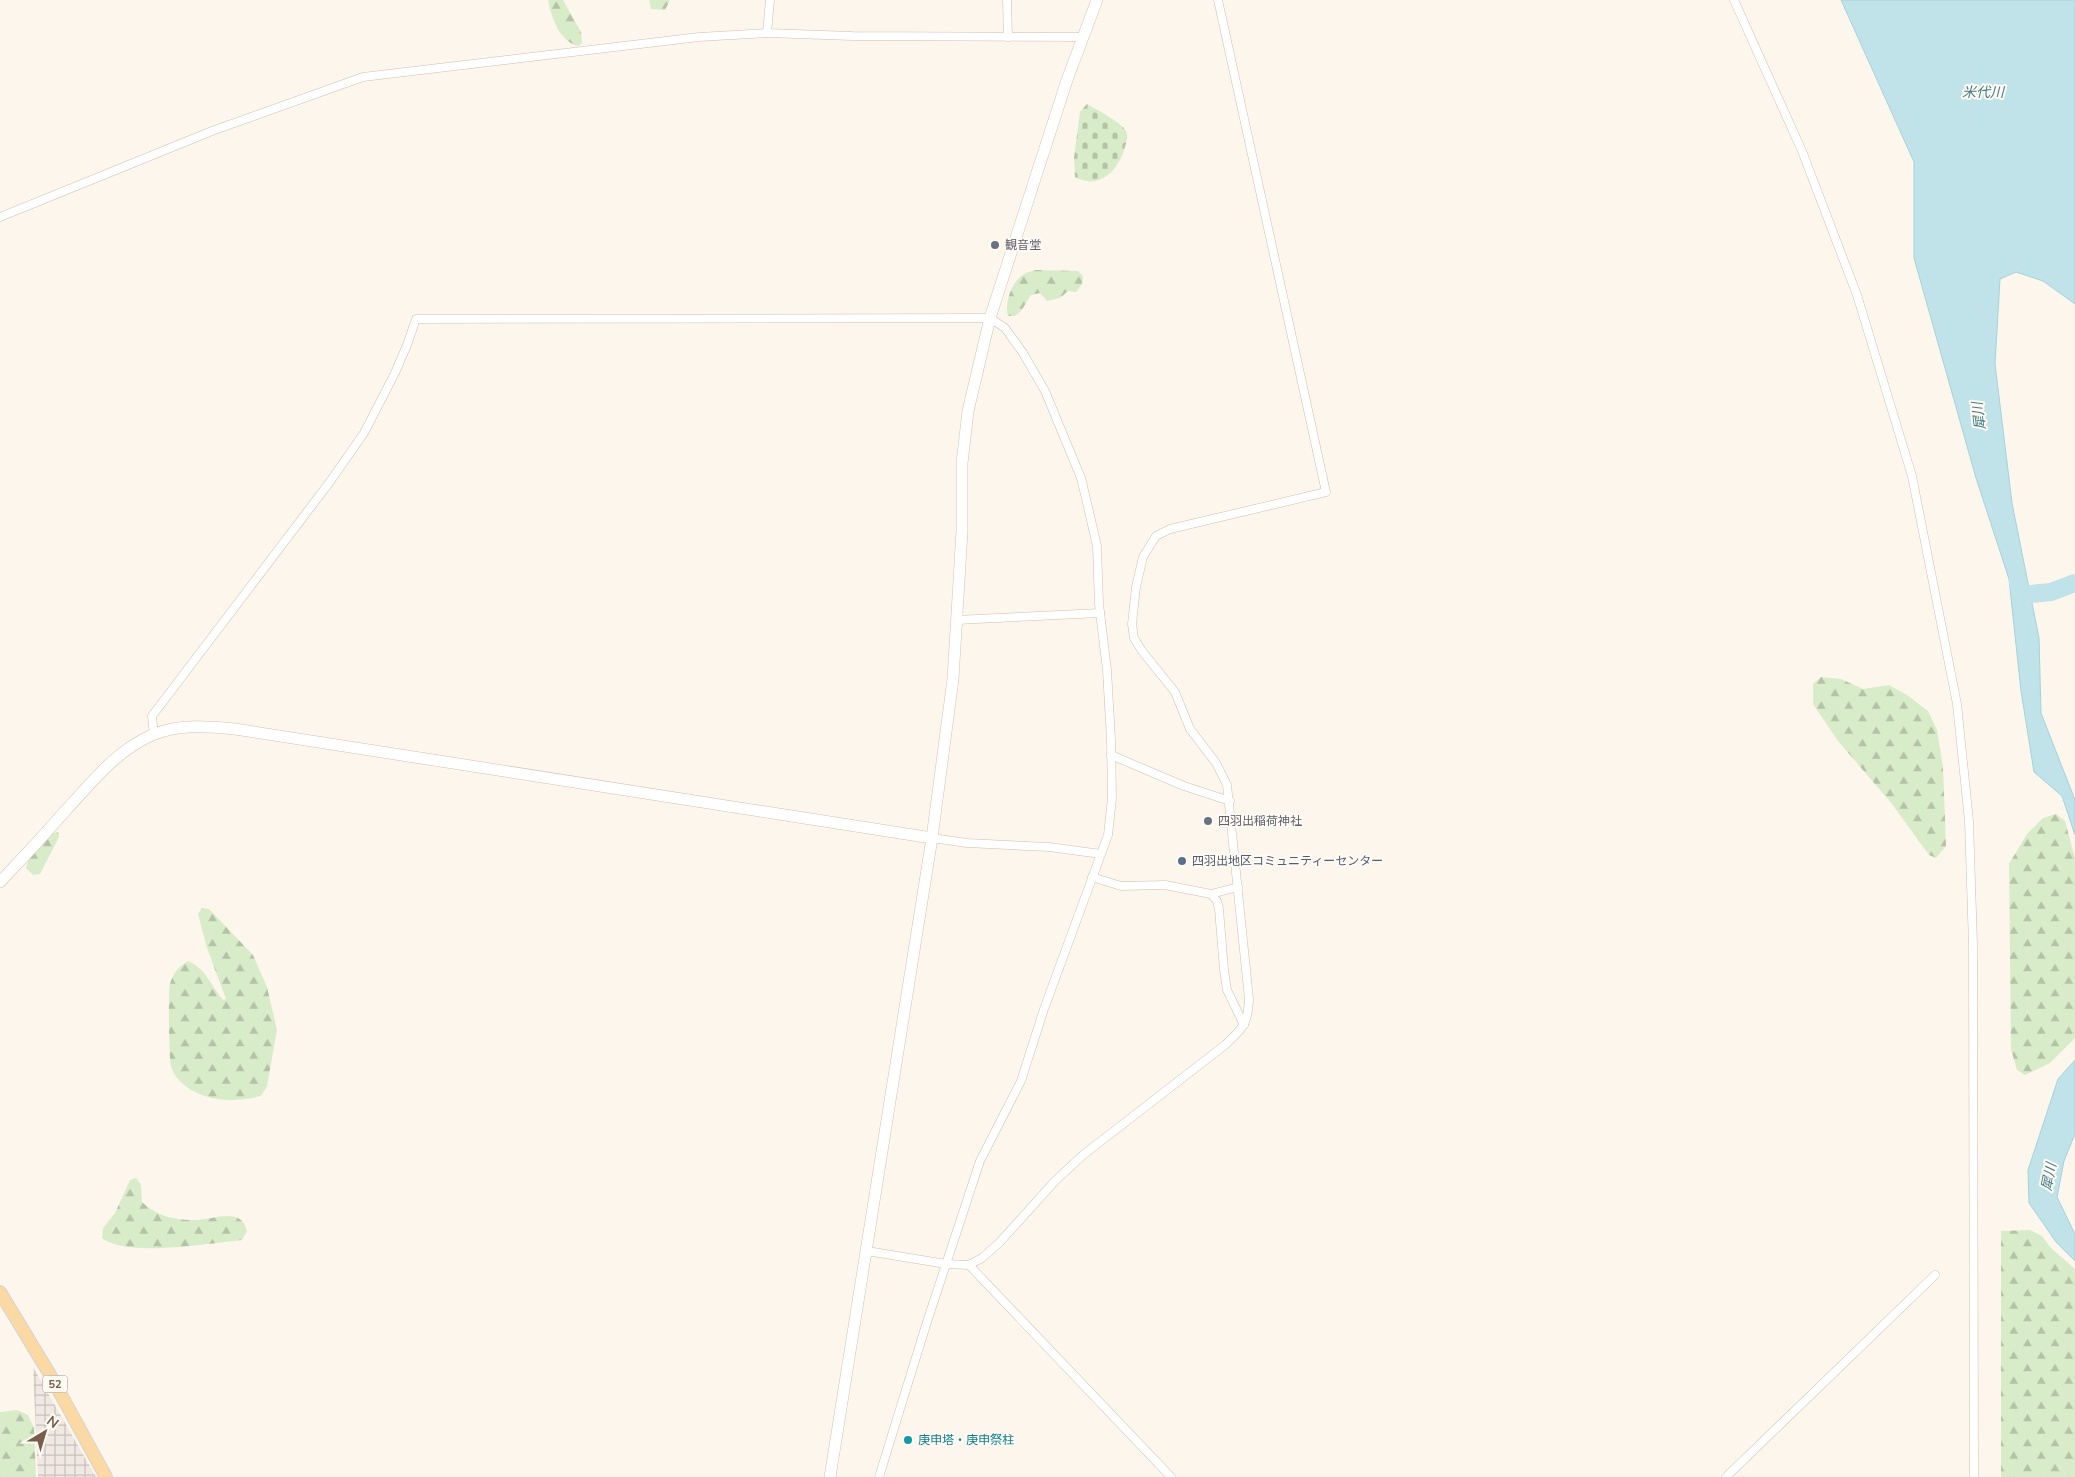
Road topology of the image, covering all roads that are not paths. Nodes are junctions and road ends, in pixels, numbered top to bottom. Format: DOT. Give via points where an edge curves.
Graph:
graph roads {
  1 [pos="770,0"];
  2 [pos="1007,0"];
  3 [pos="1097,0"];
  4 [pos="1218,0"];
  5 [pos="1734,0"];
  6 [pos="767,33"];
  7 [pos="1008,37"];
  8 [pos="1083,37"];
  9 [pos="0,217"];
  10 [pos="990,318"];
  11 [pos="1100,613"];
  12 [pos="956,620"];
  13 [pos="154,735"];
  14 [pos="1112,755"];
  15 [pos="1230,801"];
  16 [pos="932,838"];
  17 [pos="1101,854"];
  18 [pos="1092,877"];
  19 [pos="0,881"];
  20 [pos="1238,887"];
  21 [pos="1211,894"];
  22 [pos="1244,1025"];
  23 [pos="866,1251"];
  24 [pos="946,1264"];
  25 [pos="969,1265"];
  26 [pos="1935,1275"];
  27 [pos="0,1292"];
  28 [pos="106,1477"];
  29 [pos="830,1477"];
  30 [pos="879,1477"];
  31 [pos="1171,1477"];
  32 [pos="1726,1477"];
  33 [pos="1974,1477"];
  1 -- 6 [label="street"];
  2 -- 7 [label="street"];
  3 -- 8 [label="street"];
  4 -- 15 [label="street" via="1326,492 1170,529 1156,536 1144,557 1136,587 1132,624 1134,638 1175,692 1190,729 1225,779"];
  5 -- 33 [label="street" via="1802,152 1857,295 1912,476 1957,704 1970,821 1973,945"];
  6 -- 7 [label="street"];
  6 -- 9 [label="street" via="698,37 363,77 203,134"];
  7 -- 8 [label="street"];
  8 -- 10 [label="street"];
  10 -- 11 [label="street" via="1005,328 1023,353 1044,392 1081,478 1097,546"];
  10 -- 12 [label="street" via="968,411 962,463 962,531"];
  10 -- 13 [label="street" via="416,319 395,373 364,433 152,716"];
  11 -- 12 [label="street"];
  11 -- 14 [label="street"];
  12 -- 16 [label="street" via="953,679"];
  13 -- 16 [label="street" via="202,726 234,729"];
  13 -- 19 [label="street" via="132,746 101,772"];
  14 -- 15 [label="street" via="1184,786"];
  14 -- 17 [label="street" via="1108,835"];
  15 -- 20 [label="street"];
  16 -- 17 [label="street"];
  16 -- 23 [label="street"];
  17 -- 18 [label="street"];
  18 -- 21 [label="street" via="1121,886 1165,885"];
  18 -- 24 [label="street" via="1021,1081 980,1161"];
  20 -- 21 [label="street"];
  20 -- 22 [label="street" via="1249,1000 1248,1018"];
  21 -- 22 [label="street" via="1219,909 1227,990"];
  22 -- 25 [label="street" via="1225,1045 1083,1155 999,1243"];
  23 -- 24 [label="street"];
  23 -- 29 [label="street"];
  24 -- 25 [label="street"];
  24 -- 30 [label="street"];
  25 -- 31 [label="street"];
  26 -- 32 [label="street"];
  27 -- 28 [label="main road, 52"];
}
